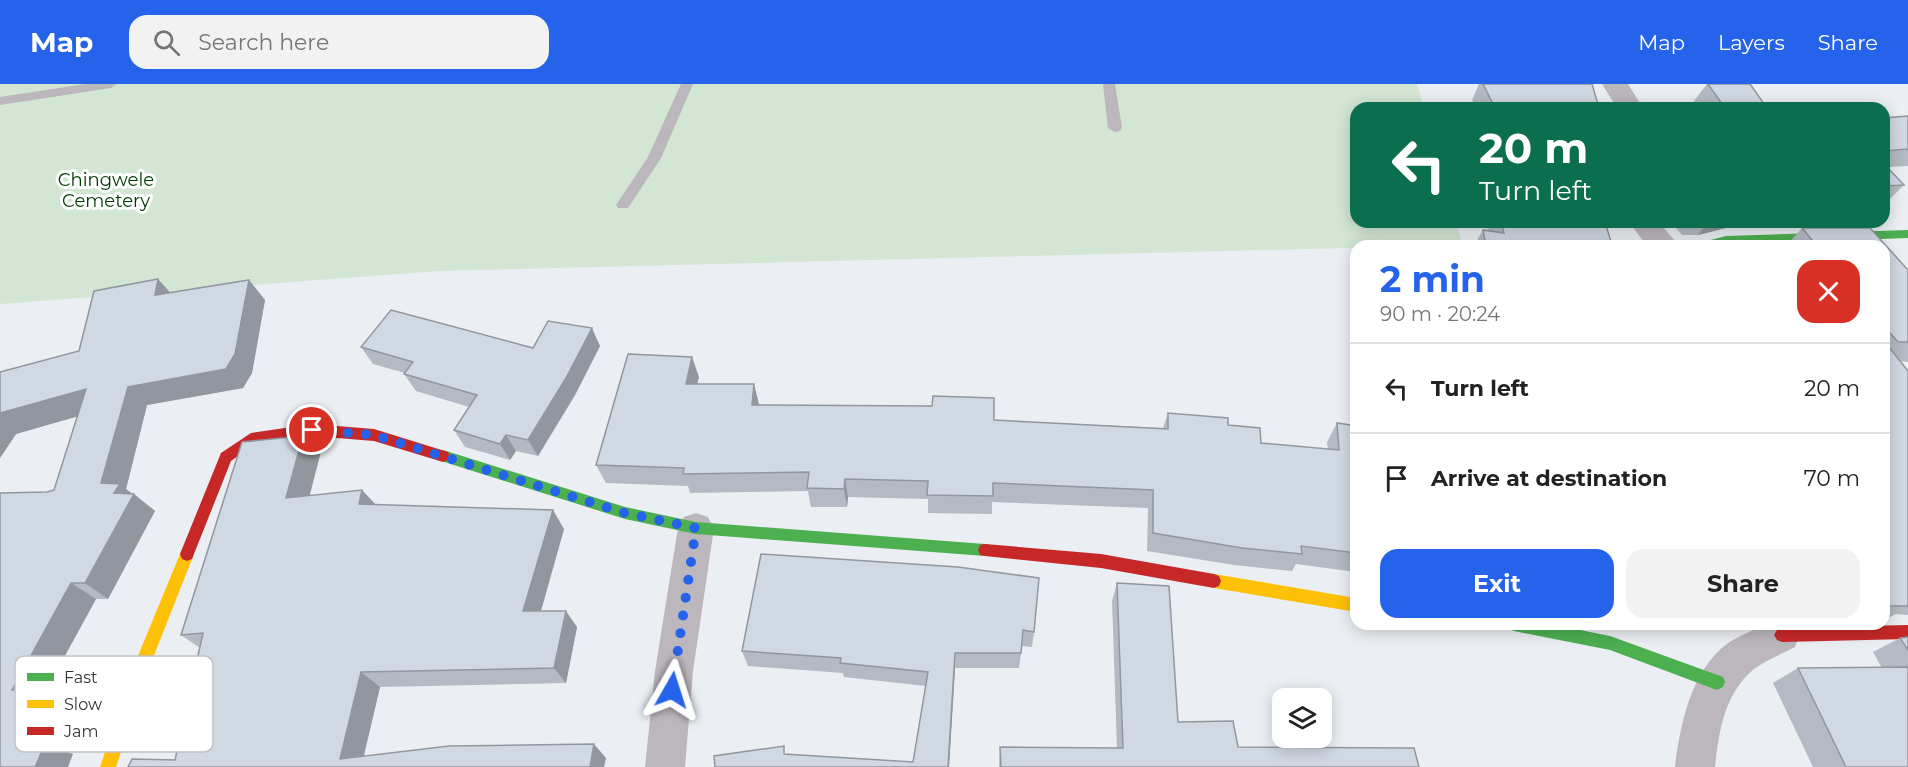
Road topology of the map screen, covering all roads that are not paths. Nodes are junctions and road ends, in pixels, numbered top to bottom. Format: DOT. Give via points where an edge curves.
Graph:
graph roads {
  1 [pos="111,84"];
  2 [pos="687,84"];
  3 [pos="1109,84"];
  4 [pos="1615,84"];
  5 [pos="0,100"];
  6 [pos="1626,102"];
  7 [pos="1115,128"];
  8 [pos="624,205"];
  9 [pos="1648,228"];
  10 [pos="1908,234"];
  11 [pos="1659,240"];
  12 [pos="1726,240"];
  13 [pos="696,528"];
  14 [pos="1350,604"];
  15 [pos="1544,630"];
  16 [pos="1783,630"];
  17 [pos="1908,632"];
  18 [pos="146,656"];
  19 [pos="1717,682"];
  20 [pos="113,752"];
  21 [pos="108,767"];
  22 [pos="665,767"];
  23 [pos="1695,767"];
  1 -- 5 [label="lane"];
  2 -- 8 [label="lane" via="654,158"];
  3 -- 7 [label="lane"];
  4 -- 6 [label="street"];
  9 -- 11 [label="street"];
  10 -- 12 [label="street"];
  13 -- 14 [label="street" via="1101,561"];
  13 -- 18 [label="street" via="625,513 374,435 312,430 251,439 226,457"];
  13 -- 22 [label="street" via="674,671"];
  15 -- 19 [label="street" via="1610,643"];
  16 -- 17 [label="street"];
  16 -- 19 [label="street" via="1741,657"];
  19 -- 23 [label="street" via="1704,719"];
  20 -- 21 [label="street"];
}
